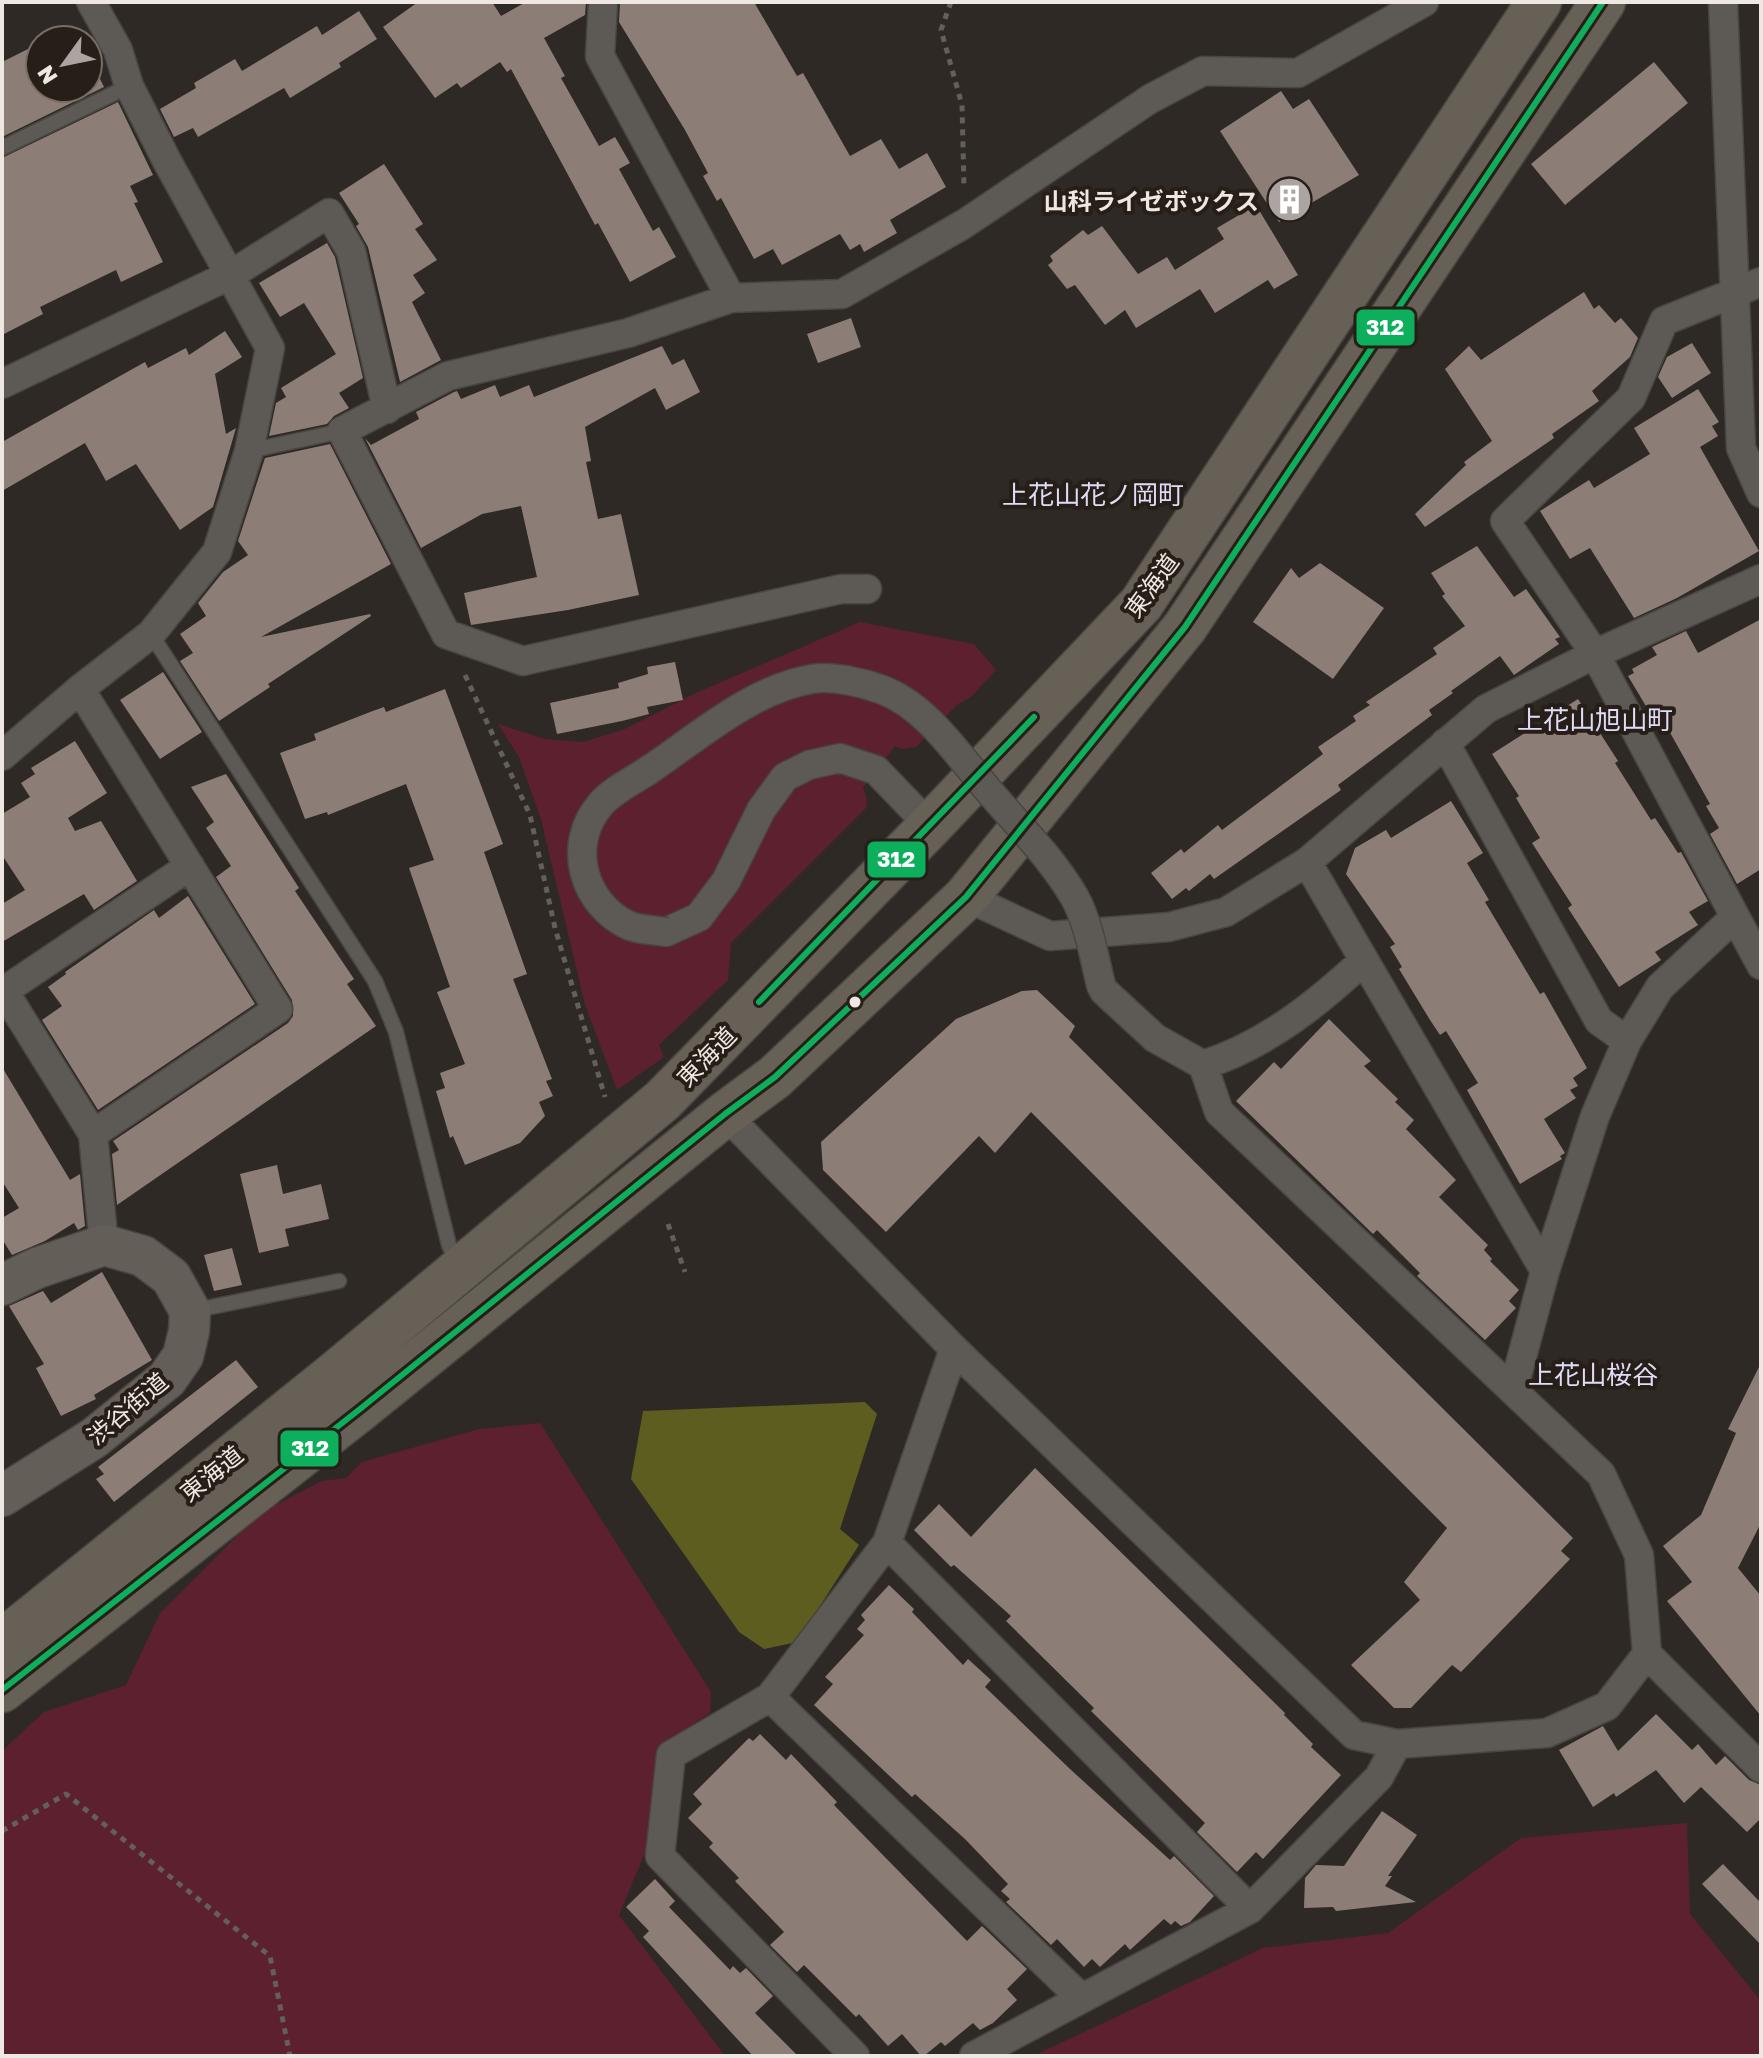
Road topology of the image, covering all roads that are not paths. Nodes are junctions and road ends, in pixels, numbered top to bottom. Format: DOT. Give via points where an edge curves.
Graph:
graph roads {
  1 [pos="91,2"];
  2 [pos="603,2"];
  3 [pos="1424,2"];
  4 [pos="1539,2"];
  5 [pos="1603,2"];
  6 [pos="1723,2"];
  7 [pos="129,86"];
  8 [pos="2,148"];
  9 [pos="232,274"];
  10 [pos="1761,282"];
  11 [pos="1735,294"];
  12 [pos="731,298"];
  13 [pos="2,384"];
  14 [pos="387,409"];
  15 [pos="342,431"];
  16 [pos="249,451"];
  17 [pos="1761,493"];
  18 [pos="1761,579"];
  19 [pos="867,589"];
  20 [pos="151,634"];
  21 [pos="1595,654"];
  22 [pos="80,689"];
  23 [pos="1445,743"];
  24 [pos="2,756"];
  25 [pos="930,826"];
  26 [pos="1307,862"];
  27 [pos="190,866"];
  28 [pos="966,897"];
  29 [pos="1735,917"];
  30 [pos="1363,961"];
  31 [pos="1761,965"];
  32 [pos="3,989"];
  33 [pos="1627,1041"];
  34 [pos="1203,1065"];
  35 [pos="725,1114"];
  36 [pos="93,1134"];
  37 [pos="104,1245"];
  38 [pos="461,1269"];
  39 [pos="1545,1271"];
  40 [pos="339,1281"];
  41 [pos="2,1285"];
  42 [pos="190,1311"];
  43 [pos="954,1349"];
  44 [pos="1513,1390"];
  45 [pos="2,1496"];
  46 [pos="887,1543"];
  47 [pos="2,1642"];
  48 [pos="1647,1654"];
  49 [pos="2,1690"];
  50 [pos="770,1697"];
  51 [pos="1397,1744"];
  52 [pos="1761,1768"];
  53 [pos="1250,1909"];
  54 [pos="1081,1998"];
  55 [pos="855,2056"];
  56 [pos="974,2056"];
  1 -- 7 [label="street" via="118,50"];
  2 -- 12 [label="street" via="600,56"];
  3 -- 12 [label="street" via="1298,73 1203,71 1150,99 964,224 842,294"];
  4 -- 25 [label="highway, 東海道" via="1141,604"];
  5 -- 28 [label="highway, 東海道" via="1185,627"];
  6 -- 11 [label="street"];
  7 -- 8 [label="lane"];
  7 -- 9 [label="street"];
  9 -- 13 [label="street"];
  9 -- 14 [label="street" via="329,213 351,251"];
  9 -- 16 [label="street" via="270,348"];
  10 -- 11 [label="street"];
  11 -- 17 [label="street" via="1741,448"];
  11 -- 21 [label="street" via="1664,321 1631,398 1505,521"];
  12 -- 14 [label="street" via="628,333 448,376"];
  14 -- 15 [label="street"];
  15 -- 16 [label="lane"];
  15 -- 19 [label="street" via="446,634 523,661 841,589"];
  16 -- 20 [label="street" via="217,552"];
  18 -- 21 [label="street"];
  20 -- 22 [label="street"];
  20 -- 38 [label="lane" via="375,981 396,1032 449,1245"];
  21 -- 23 [label="street" via="1486,709"];
  21 -- 29 [label="street"];
  22 -- 24 [label="street"];
  22 -- 27 [label="street"];
  23 -- 26 [label="street"];
  23 -- 33 [label="street" via="1599,1021"];
  25 -- 34 [label="street, bridge" via="876,770 840,758 809,765 785,777 761,810 726,881 699,917 666,932 631,926 603,907 586,882 581,855 585,827 601,803 783,686 815,678 885,691 940,734 1052,864 1076,900 1104,991 1155,1038"];
  25 -- 38 [label="highway, 東海道" via="663,1100"];
  26 -- 28 [label="street" via="1226,912 1142,930 1050,936"];
  26 -- 30 [label="street"];
  27 -- 32 [label="street"];
  27 -- 36 [label="street" via="278,1009"];
  28 -- 35 [label="highway, 東海道" via="775,1077"];
  29 -- 31 [label="street"];
  29 -- 33 [label="street" via="1660,987"];
  30 -- 34 [label="street" via="1322,1000 1235,1055"];
  30 -- 39 [label="street"];
  32 -- 36 [label="street"];
  33 -- 39 [label="street" via="1595,1116"];
  34 -- 44 [label="street" via="1219,1112"];
  35 -- 43 [label="street"];
  35 -- 49 [label="highway, 東海道"];
  36 -- 37 [label="street"];
  37 -- 41 [label="main road"];
  37 -- 42 [label="main road" via="143,1256 171,1277"];
  38 -- 47 [label="highway, 東海道"];
  39 -- 44 [label="street"];
  40 -- 42 [label="lane"];
  42 -- 45 [label="main road, 渋谷街道" via="183,1356 167,1379 94,1438"];
  43 -- 46 [label="street"];
  43 -- 51 [label="street" via="1354,1735"];
  44 -- 48 [label="street" via="1601,1474 1639,1555"];
  46 -- 50 [label="street"];
  46 -- 53 [label="street"];
  48 -- 51 [label="street" via="1607,1706 1547,1733"];
  48 -- 52 [label="street"];
  50 -- 54 [label="street"];
  50 -- 55 [label="street" via="671,1755 660,1856"];
  51 -- 53 [label="street" via="1379,1777"];
  53 -- 54 [label="street"];
  54 -- 56 [label="street"];
}
